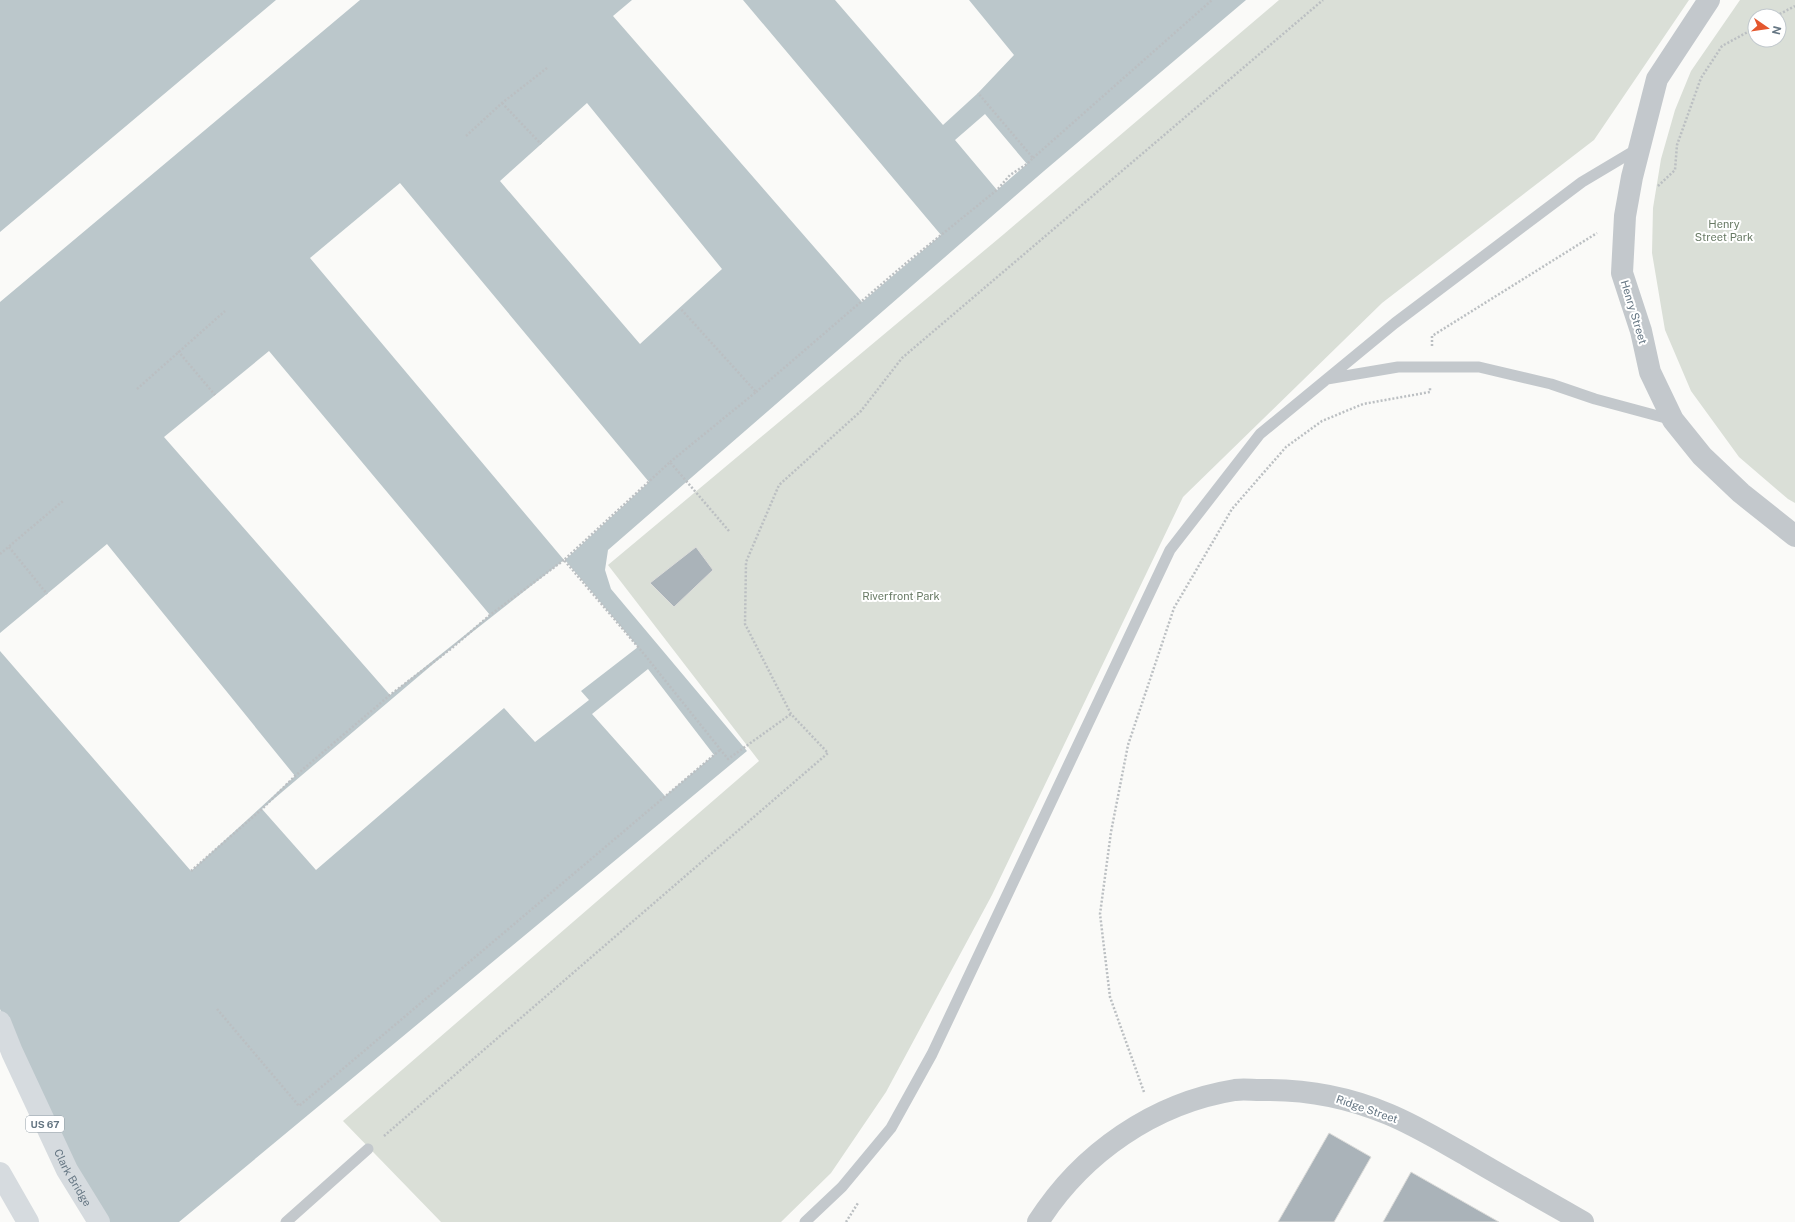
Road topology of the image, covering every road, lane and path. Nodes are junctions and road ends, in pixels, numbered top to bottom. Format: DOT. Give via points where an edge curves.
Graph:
graph roads {
  1 [pos="1212,0"];
  2 [pos="1323,0"];
  3 [pos="1709,0"];
  4 [pos="1747,32"];
  5 [pos="547,68"];
  6 [pos="978,93"];
  7 [pos="502,103"];
  8 [pos="466,136"];
  9 [pos="541,144"];
  10 [pos="1640,147"];
  11 [pos="1033,158"];
  12 [pos="1626,216"];
  13 [pos="680,308"];
  14 [pos="226,312"];
  15 [pos="178,352"];
  16 [pos="1431,367"];
  17 [pos="1327,379"];
  18 [pos="137,389"];
  19 [pos="756,392"];
  20 [pos="215,395"];
  21 [pos="1673,420"];
  22 [pos="670,462"];
  23 [pos="63,501"];
  24 [pos="729,531"];
  25 [pos="1795,536"];
  26 [pos="9,547"];
  27 [pos="0,554"];
  28 [pos="564,560"];
  29 [pos="47,594"];
  30 [pos="791,714"];
  31 [pos="720,750"];
  32 [pos="191,871"];
  33 [pos="217,1009"];
  34 [pos="0,1022"];
  35 [pos="1153,1116"];
  36 [pos="368,1150"];
  37 [pos="0,1173"];
  38 [pos="28,1222"];
  39 [pos="99,1222"];
  40 [pos="286,1222"];
  41 [pos="805,1222"];
  42 [pos="1038,1222"];
  43 [pos="1583,1222"];
  1 -- 11 [label="path"];
  2 -- 30 [label="path" via="902,358 861,411 779,485 746,562 745,624"];
  3 -- 10 [label="street, Henry Street" via="1657,79"];
  4 -- 12 [label="path" via="1722,46 1701,78 1677,144 1675,170"];
  5 -- 7 [label="path"];
  6 -- 11 [label="path"];
  7 -- 8 [label="path"];
  7 -- 9 [label="path"];
  10 -- 12 [label="street, Henry Street"];
  10 -- 17 [label="lane" via="1582,182 1395,323"];
  11 -- 19 [label="path"];
  12 -- 16 [label="path" via="1432,336"];
  12 -- 21 [label="street, Henry Street" via="1622,273 1641,331 1650,372"];
  13 -- 19 [label="path"];
  14 -- 15 [label="path"];
  15 -- 18 [label="path"];
  15 -- 20 [label="path"];
  16 -- 17 [label="lane" via="1398,367"];
  16 -- 21 [label="lane" via="1479,367 1551,384 1595,400"];
  16 -- 35 [label="path" via="1430,392 1363,404 1322,421 1286,447 1232,509 1174,608 1128,745 1111,832 1100,914 1110,997"];
  17 -- 41 [label="lane" via="1260,434 1170,550 932,1054 891,1128 842,1187"];
  19 -- 22 [label="path"];
  21 -- 25 [label="street, Henry Street" via="1708,461 1741,493"];
  22 -- 24 [label="path"];
  22 -- 28 [label="path"];
  23 -- 26 [label="path"];
  26 -- 27 [label="path"];
  26 -- 29 [label="path"];
  28 -- 31 [label="path" via="644,654"];
  28 -- 32 [label="path" via="490,615 390,696 295,776 262,809"];
  30 -- 31 [label="path" via="728,759"];
  30 -- 36 [label="path" via="828,753"];
  31 -- 33 [label="path" via="299,1106"];
  34 -- 39 [label="highway, Clark Bridge / US 67" via="67,1170"];
  35 -- 42 [label="street, Ridge Street" via="1117,1138 1077,1171 1050,1203"];
  35 -- 43 [label="street, Ridge Street" via="1192,1100 1236,1090 1288,1090 1342,1098 1388,1114"];
  36 -- 40 [label="lane"];
  37 -- 38 [label="highway"];
}
